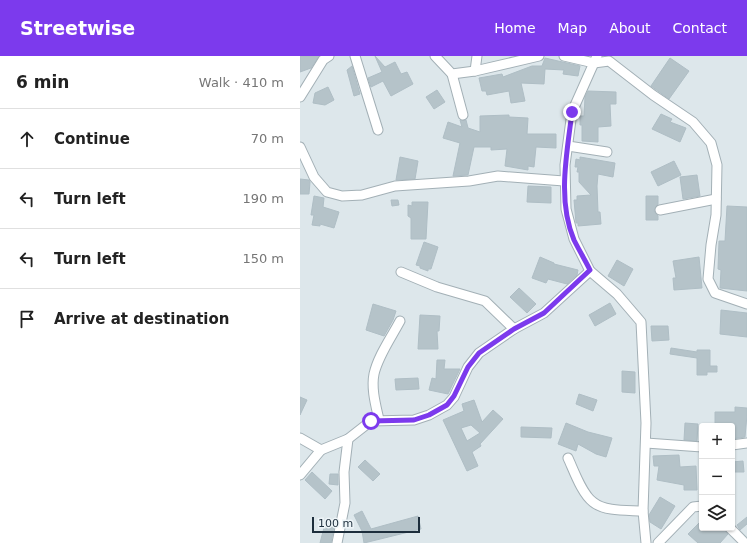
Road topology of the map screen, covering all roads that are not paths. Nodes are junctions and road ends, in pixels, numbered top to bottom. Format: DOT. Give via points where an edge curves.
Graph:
graph roads {
  1 [pos="329,56"];
  2 [pos="355,56"];
  3 [pos="435,56"];
  4 [pos="477,56"];
  5 [pos="539,56"];
  6 [pos="564,56"];
  7 [pos="596,60"];
  8 [pos="475,71"];
  9 [pos="452,74"];
  10 [pos="300,97"];
  11 [pos="463,115"];
  12 [pos="378,130"];
  13 [pos="568,146"];
  14 [pos="300,147"];
  15 [pos="607,152"];
  16 [pos="564,181"];
  17 [pos="716,199"];
  18 [pos="660,210"];
  19 [pos="590,270"];
  20 [pos="401,272"];
  21 [pos="747,304"];
  22 [pos="400,321"];
  23 [pos="514,329"];
  24 [pos="379,420"];
  25 [pos="300,438"];
  26 [pos="348,439"];
  27 [pos="646,443"];
  28 [pos="747,443"];
  29 [pos="735,445"];
  30 [pos="699,447"];
  31 [pos="321,450"];
  32 [pos="568,458"];
  33 [pos="300,475"];
  34 [pos="699,506"];
  35 [pos="643,511"];
  36 [pos="733,531"];
  37 [pos="337,543"];
  38 [pos="646,543"];
  39 [pos="658,543"];
  40 [pos="745,543"];
  1 -- 10 [label="street" via="323,60"];
  2 -- 12 [label="street"];
  3 -- 9 [label="street"];
  4 -- 8 [label="street"];
  5 -- 8 [label="street"];
  6 -- 7 [label="street"];
  7 -- 13 [label="street" via="572,112"];
  7 -- 17 [label="street" via="609,61 693,122 710,143 717,165"];
  8 -- 9 [label="street"];
  9 -- 11 [label="street"];
  13 -- 15 [label="street"];
  13 -- 16 [label="street"];
  14 -- 16 [label="street" via="314,177 327,192 342,196 362,195 395,186 469,181 498,176"];
  16 -- 19 [label="street" via="566,209 574,239"];
  17 -- 18 [label="street"];
  17 -- 21 [label="street" via="708,279 715,293"];
  19 -- 23 [label="street" via="544,313"];
  19 -- 27 [label="street" via="617,294 641,322"];
  20 -- 23 [label="street" via="437,287 486,301"];
  22 -- 24 [label="street" via="374,374"];
  23 -- 24 [label="street" via="479,353 468,367 447,405 414,420"];
  24 -- 26 [label="street" via="364,424"];
  25 -- 31 [label="street"];
  26 -- 31 [label="street"];
  26 -- 37 [label="street" via="344,472 346,503"];
  27 -- 30 [label="street"];
  27 -- 35 [label="street"];
  28 -- 29 [label="street"];
  31 -- 33 [label="street"];
  32 -- 35 [label="street" via="580,484 593,502 606,508"];
  34 -- 39 [label="street" via="693,507"];
  35 -- 38 [label="street"];
  36 -- 40 [label="street"];
}
